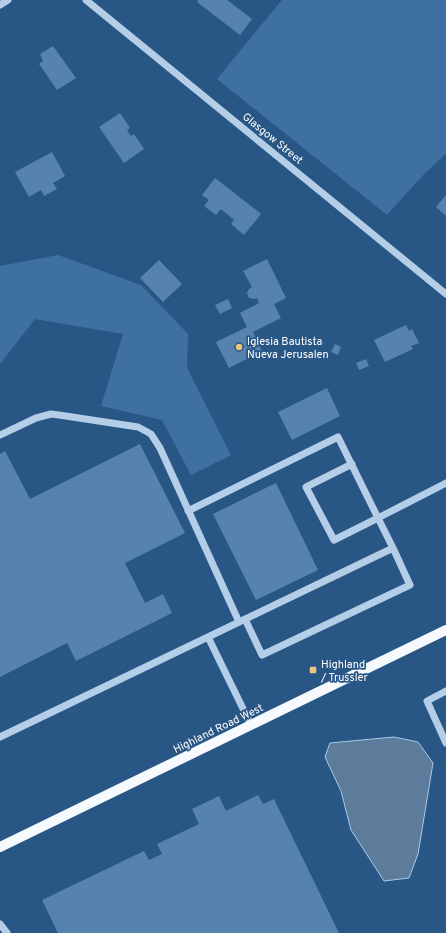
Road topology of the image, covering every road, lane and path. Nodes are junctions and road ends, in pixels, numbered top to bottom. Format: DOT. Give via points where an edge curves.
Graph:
graph roads {
  1 [pos="8,0"];
  2 [pos="86,0"];
  3 [pos="0,5"];
  4 [pos="446,294"];
  5 [pos="0,435"];
  6 [pos="352,464"];
  7 [pos="446,483"];
  8 [pos="188,511"];
  9 [pos="378,518"];
  10 [pos="393,548"];
  11 [pos="242,621"];
  12 [pos="446,630"];
  13 [pos="208,637"];
  14 [pos="446,691"];
  15 [pos="251,725"];
  16 [pos="0,737"];
  17 [pos="446,744"];
  18 [pos="0,847"];
  19 [pos="0,924"];
  20 [pos="7,933"];
  1 -- 3 [label="street"];
  2 -- 4 [label="street, Glasgow Street"];
  5 -- 8 [label="street" via="36,418 51,414 144,429 151,434 160,448"];
  6 -- 8 [label="street" via="338,437"];
  6 -- 9 [label="street"];
  6 -- 9 [label="street" via="306,487 334,540"];
  7 -- 9 [label="street"];
  8 -- 11 [label="street"];
  9 -- 10 [label="street"];
  10 -- 11 [label="street"];
  10 -- 11 [label="street" via="410,585 262,655"];
  11 -- 13 [label="street"];
  12 -- 15 [label="main road, Highland Road West"];
  13 -- 15 [label="street"];
  13 -- 16 [label="street"];
  14 -- 17 [label="street" via="427,701"];
  15 -- 18 [label="main road, Highland Road West"];
  19 -- 20 [label="street"];
}
